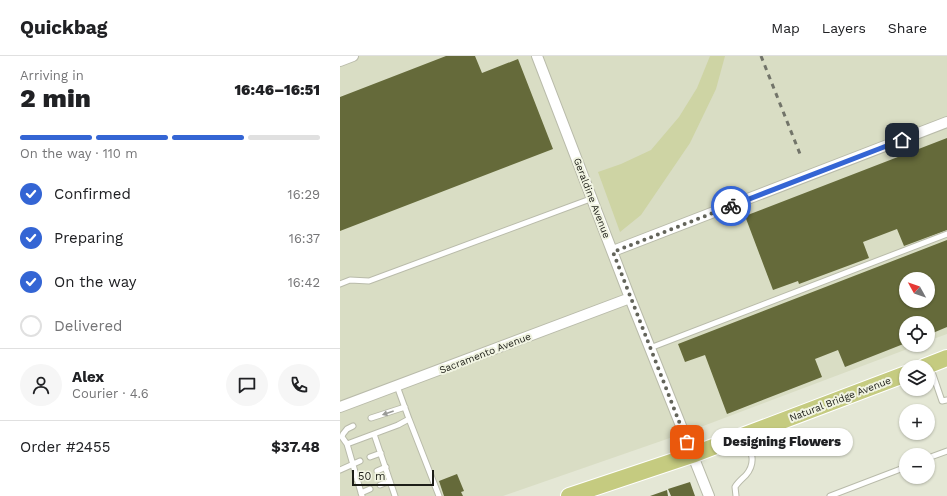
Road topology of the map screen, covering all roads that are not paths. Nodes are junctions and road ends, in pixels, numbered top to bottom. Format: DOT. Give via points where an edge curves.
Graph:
graph roads {
  1 [pos="353,56"];
  2 [pos="537,56"];
  3 [pos="340,61"];
  4 [pos="947,122"];
  5 [pos="593,198"];
  6 [pos="947,234"];
  7 [pos="613,252"];
  8 [pos="340,284"];
  9 [pos="630,298"];
  10 [pos="650,348"];
  11 [pos="947,358"];
  12 [pos="935,363"];
  13 [pos="899,377"];
  14 [pos="935,385"];
  15 [pos="397,386"];
  16 [pos="947,400"];
  17 [pos="340,407"];
  18 [pos="405,407"];
  19 [pos="371,418"];
  20 [pos="409,419"];
  21 [pos="353,426"];
  22 [pos="374,434"];
  23 [pos="744,436"];
  24 [pos="347,444"];
  25 [pos="947,451"];
  26 [pos="381,453"];
  27 [pos="692,455"];
  28 [pos="935,455"];
  29 [pos="370,457"];
  30 [pos="360,461"];
  31 [pos="353,465"];
  32 [pos="386,468"];
  33 [pos="340,470"];
  34 [pos="899,470"];
  35 [pos="377,471"];
  36 [pos="365,476"];
  37 [pos="357,480"];
  38 [pos="390,481"];
  39 [pos="380,485"];
  40 [pos="370,489"];
  41 [pos="362,494"];
  42 [pos="394,496"];
  43 [pos="439,496"];
  44 [pos="569,496"];
  45 [pos="709,496"];
  46 [pos="736,496"];
  47 [pos="830,496"];
  1 -- 3 [label="street"];
  2 -- 5 [label="street, Geraldine Avenue"];
  4 -- 7 [label="street"];
  5 -- 7 [label="street, Geraldine Avenue"];
  5 -- 8 [label="lane" via="369,281 350,280"];
  6 -- 10 [label="lane"];
  7 -- 9 [label="street, Geraldine Avenue"];
  9 -- 10 [label="street, Geraldine Avenue"];
  9 -- 15 [label="street, Sacramento Avenue"];
  10 -- 27 [label="street, Geraldine Avenue"];
  11 -- 12 [label="main road"];
  13 -- 23 [label="main road, Natural Bridge Avenue"];
  14 -- 16 [label="lane" via="942,401"];
  15 -- 17 [label="street, Sacramento Avenue"];
  15 -- 18 [label="lane"];
  18 -- 19 [label="lane, one-way"];
  18 -- 20 [label="lane"];
  20 -- 22 [label="lane"];
  20 -- 43 [label="lane"];
  21 -- 24 [label="lane" via="343,434 342,437"];
  22 -- 24 [label="lane"];
  22 -- 26 [label="lane"];
  23 -- 27 [label="main road, Natural Bridge Avenue"];
  23 -- 46 [label="lane" via="753,461 746,475 735,487"];
  24 -- 31 [label="lane"];
  25 -- 28 [label="lane"];
  26 -- 29 [label="lane"];
  26 -- 32 [label="lane"];
  27 -- 44 [label="main road, Natural Bridge Avenue"];
  27 -- 45 [label="street, Geraldine Avenue"];
  30 -- 31 [label="lane"];
  31 -- 33 [label="lane"];
  31 -- 37 [label="lane"];
  32 -- 35 [label="lane"];
  32 -- 38 [label="lane"];
  34 -- 47 [label="lane"];
  36 -- 37 [label="lane"];
  37 -- 41 [label="lane"];
  38 -- 39 [label="lane"];
  38 -- 42 [label="lane"];
  40 -- 41 [label="lane"];
}
